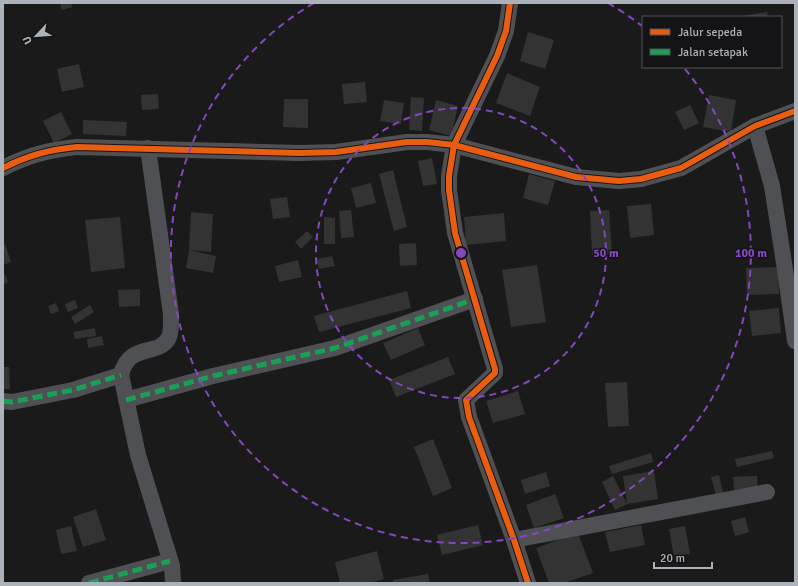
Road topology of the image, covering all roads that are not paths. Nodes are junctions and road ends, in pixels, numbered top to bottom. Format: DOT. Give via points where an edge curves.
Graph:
graph roads {
  1 [pos="510,3"];
  2 [pos="795,111"];
  3 [pos="755,126"];
  4 [pos="454,145"];
  5 [pos="148,148"];
  6 [pos="3,168"];
  7 [pos="475,299"];
  8 [pos="795,341"];
  9 [pos="121,375"];
  10 [pos="126,400"];
  11 [pos="3,402"];
  12 [pos="768,492"];
  13 [pos="514,540"];
  14 [pos="170,561"];
  15 [pos="88,583"];
  16 [pos="173,583"];
  17 [pos="528,583"];
  1 -- 4 [label="street" via="506,31 497,56"];
  2 -- 3 [label="street"];
  3 -- 4 [label="street" via="682,168 641,179 619,181 576,177"];
  3 -- 8 [label="street" via="772,186"];
  4 -- 5 [label="street" via="407,142 355,150 299,153"];
  4 -- 7 [label="street" via="449,176 451,209 462,259"];
  5 -- 6 [label="street" via="56,149 18,160"];
  5 -- 9 [label="street" via="171,314 170,328 168,339 161,345 131,356 123,366"];
  7 -- 10 [label="street" via="335,348 213,376"];
  7 -- 13 [label="street" via="495,373 466,400 466,407"];
  9 -- 10 [label="street"];
  9 -- 11 [label="street" via="73,390"];
  10 -- 14 [label="street" via="138,455"];
  12 -- 13 [label="street"];
  13 -- 17 [label="street"];
  14 -- 15 [label="street"];
  14 -- 16 [label="street"];
}
